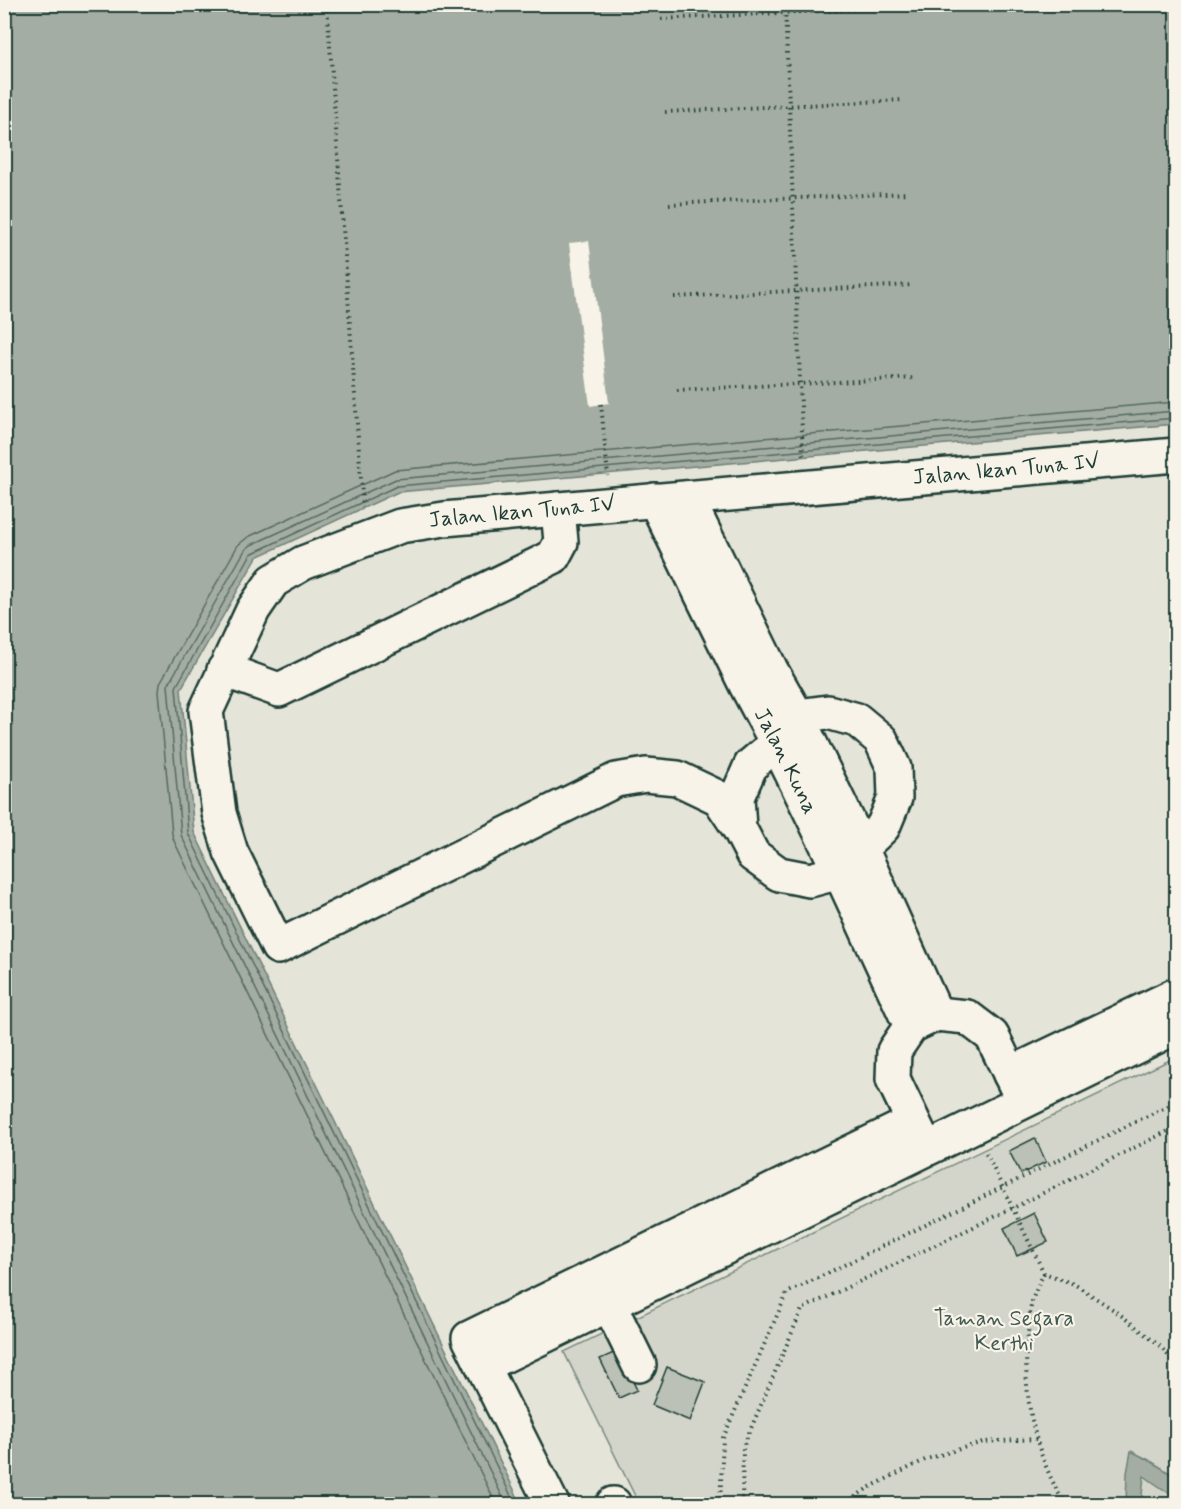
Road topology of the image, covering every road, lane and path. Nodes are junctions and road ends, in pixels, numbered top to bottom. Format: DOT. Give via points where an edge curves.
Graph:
graph roads {
  1 [pos="327,4"];
  2 [pos="784,4"];
  3 [pos="900,7"];
  4 [pos="785,13"];
  5 [pos="662,19"];
  6 [pos="904,100"];
  7 [pos="789,106"];
  8 [pos="665,112"];
  9 [pos="908,193"];
  10 [pos="793,198"];
  11 [pos="669,204"];
  12 [pos="912,285"];
  13 [pos="797,291"];
  14 [pos="674,297"];
  15 [pos="916,378"];
  16 [pos="801,383"];
  17 [pos="677,390"];
  18 [pos="601,404"];
  19 [pos="1176,455"];
  20 [pos="803,457"];
  21 [pos="609,478"];
  22 [pos="687,498"];
  23 [pos="655,500"];
  24 [pos="363,508"];
  25 [pos="558,509"];
  26 [pos="224,670"];
  27 [pos="759,679"];
  28 [pos="797,716"];
  29 [pos="777,743"];
  30 [pos="739,828"];
  31 [pos="851,860"];
  32 [pos="1176,995"];
  33 [pos="923,1020"];
  34 [pos="1176,1027"];
  35 [pos="1017,1088"];
  36 [pos="1176,1102"];
  37 [pos="973,1126"];
  38 [pos="1176,1126"];
  39 [pos="920,1135"];
  40 [pos="1002,1186"];
  41 [pos="1013,1208"];
  42 [pos="1044,1273"];
  43 [pos="609,1304"];
  44 [pos="476,1352"];
  45 [pos="639,1365"];
  46 [pos="1176,1365"];
  47 [pos="1036,1439"];
  48 [pos="552,1504"];
  49 [pos="720,1504"];
  50 [pos="742,1504"];
  51 [pos="845,1504"];
  52 [pos="1065,1504"];
  1 -- 24 [label="path"];
  2 -- 4 [label="path"];
  3 -- 4 [label="path"];
  4 -- 5 [label="path"];
  4 -- 7 [label="path"];
  6 -- 7 [label="path"];
  7 -- 8 [label="path"];
  7 -- 10 [label="path"];
  9 -- 10 [label="path"];
  10 -- 11 [label="path"];
  10 -- 13 [label="path"];
  12 -- 13 [label="path"];
  13 -- 14 [label="path"];
  13 -- 16 [label="path"];
  15 -- 16 [label="path"];
  16 -- 17 [label="path"];
  16 -- 20 [label="path"];
  18 -- 21 [label="path"];
  19 -- 22 [label="lane, Jalan Ikan Tuna IV"];
  22 -- 23 [label="lane, Jalan Ikan Tuna IV"];
  22 -- 27 [label="lane, Jalan Kuna"];
  23 -- 25 [label="lane, Jalan Ikan Tuna IV"];
  23 -- 27 [label="lane, Jalan Kuna"];
  25 -- 26 [label="lane, Jalan Ikan Tuna IV" via="400,526 303,564 273,581 253,610"];
  25 -- 26 [label="lane" via="561,542 553,557 279,690"];
  26 -- 30 [label="lane, Jalan Ikan Tuna IV" via="206,711 219,813 231,852 278,947 616,780 646,775 677,778 719,798"];
  27 -- 28 [label="lane, Jalan Kuna"];
  27 -- 29 [label="lane, Jalan Kuna"];
  28 -- 31 [label="lane, Jalan Kuna"];
  28 -- 31 [label="lane" via="828,712 857,720 881,740 894,768 895,798 883,827"];
  29 -- 30 [label="lane" via="751,765 737,797"];
  29 -- 31 [label="lane, Jalan Kuna"];
  30 -- 31 [label="lane" via="753,855 779,874 810,880"];
  31 -- 33 [label="lane, Jalan Kuna"];
  32 -- 35 [label="lane"];
  33 -- 35 [label="lane" via="968,1017 992,1036"];
  33 -- 39 [label="lane" via="894,1051 893,1079"];
  34 -- 35 [label="lane"];
  35 -- 37 [label="lane"];
  36 -- 40 [label="path"];
  37 -- 39 [label="lane"];
  37 -- 40 [label="path"];
  38 -- 41 [label="path"];
  39 -- 43 [label="lane"];
  39 -- 44 [label="lane"];
  40 -- 41 [label="path"];
  40 -- 49 [label="path" via="787,1293 723,1438"];
  41 -- 42 [label="path"];
  41 -- 50 [label="path" via="802,1309 743,1447"];
  42 -- 46 [label="path" via="1074,1284 1117,1312 1161,1347"];
  42 -- 47 [label="path" via="1032,1300 1026,1345"];
  43 -- 44 [label="lane"];
  43 -- 45 [label="lane"];
  44 -- 48 [label="lane"];
  47 -- 51 [label="path" via="982,1442 927,1459"];
  47 -- 52 [label="path" via="1055,1489"];
}
